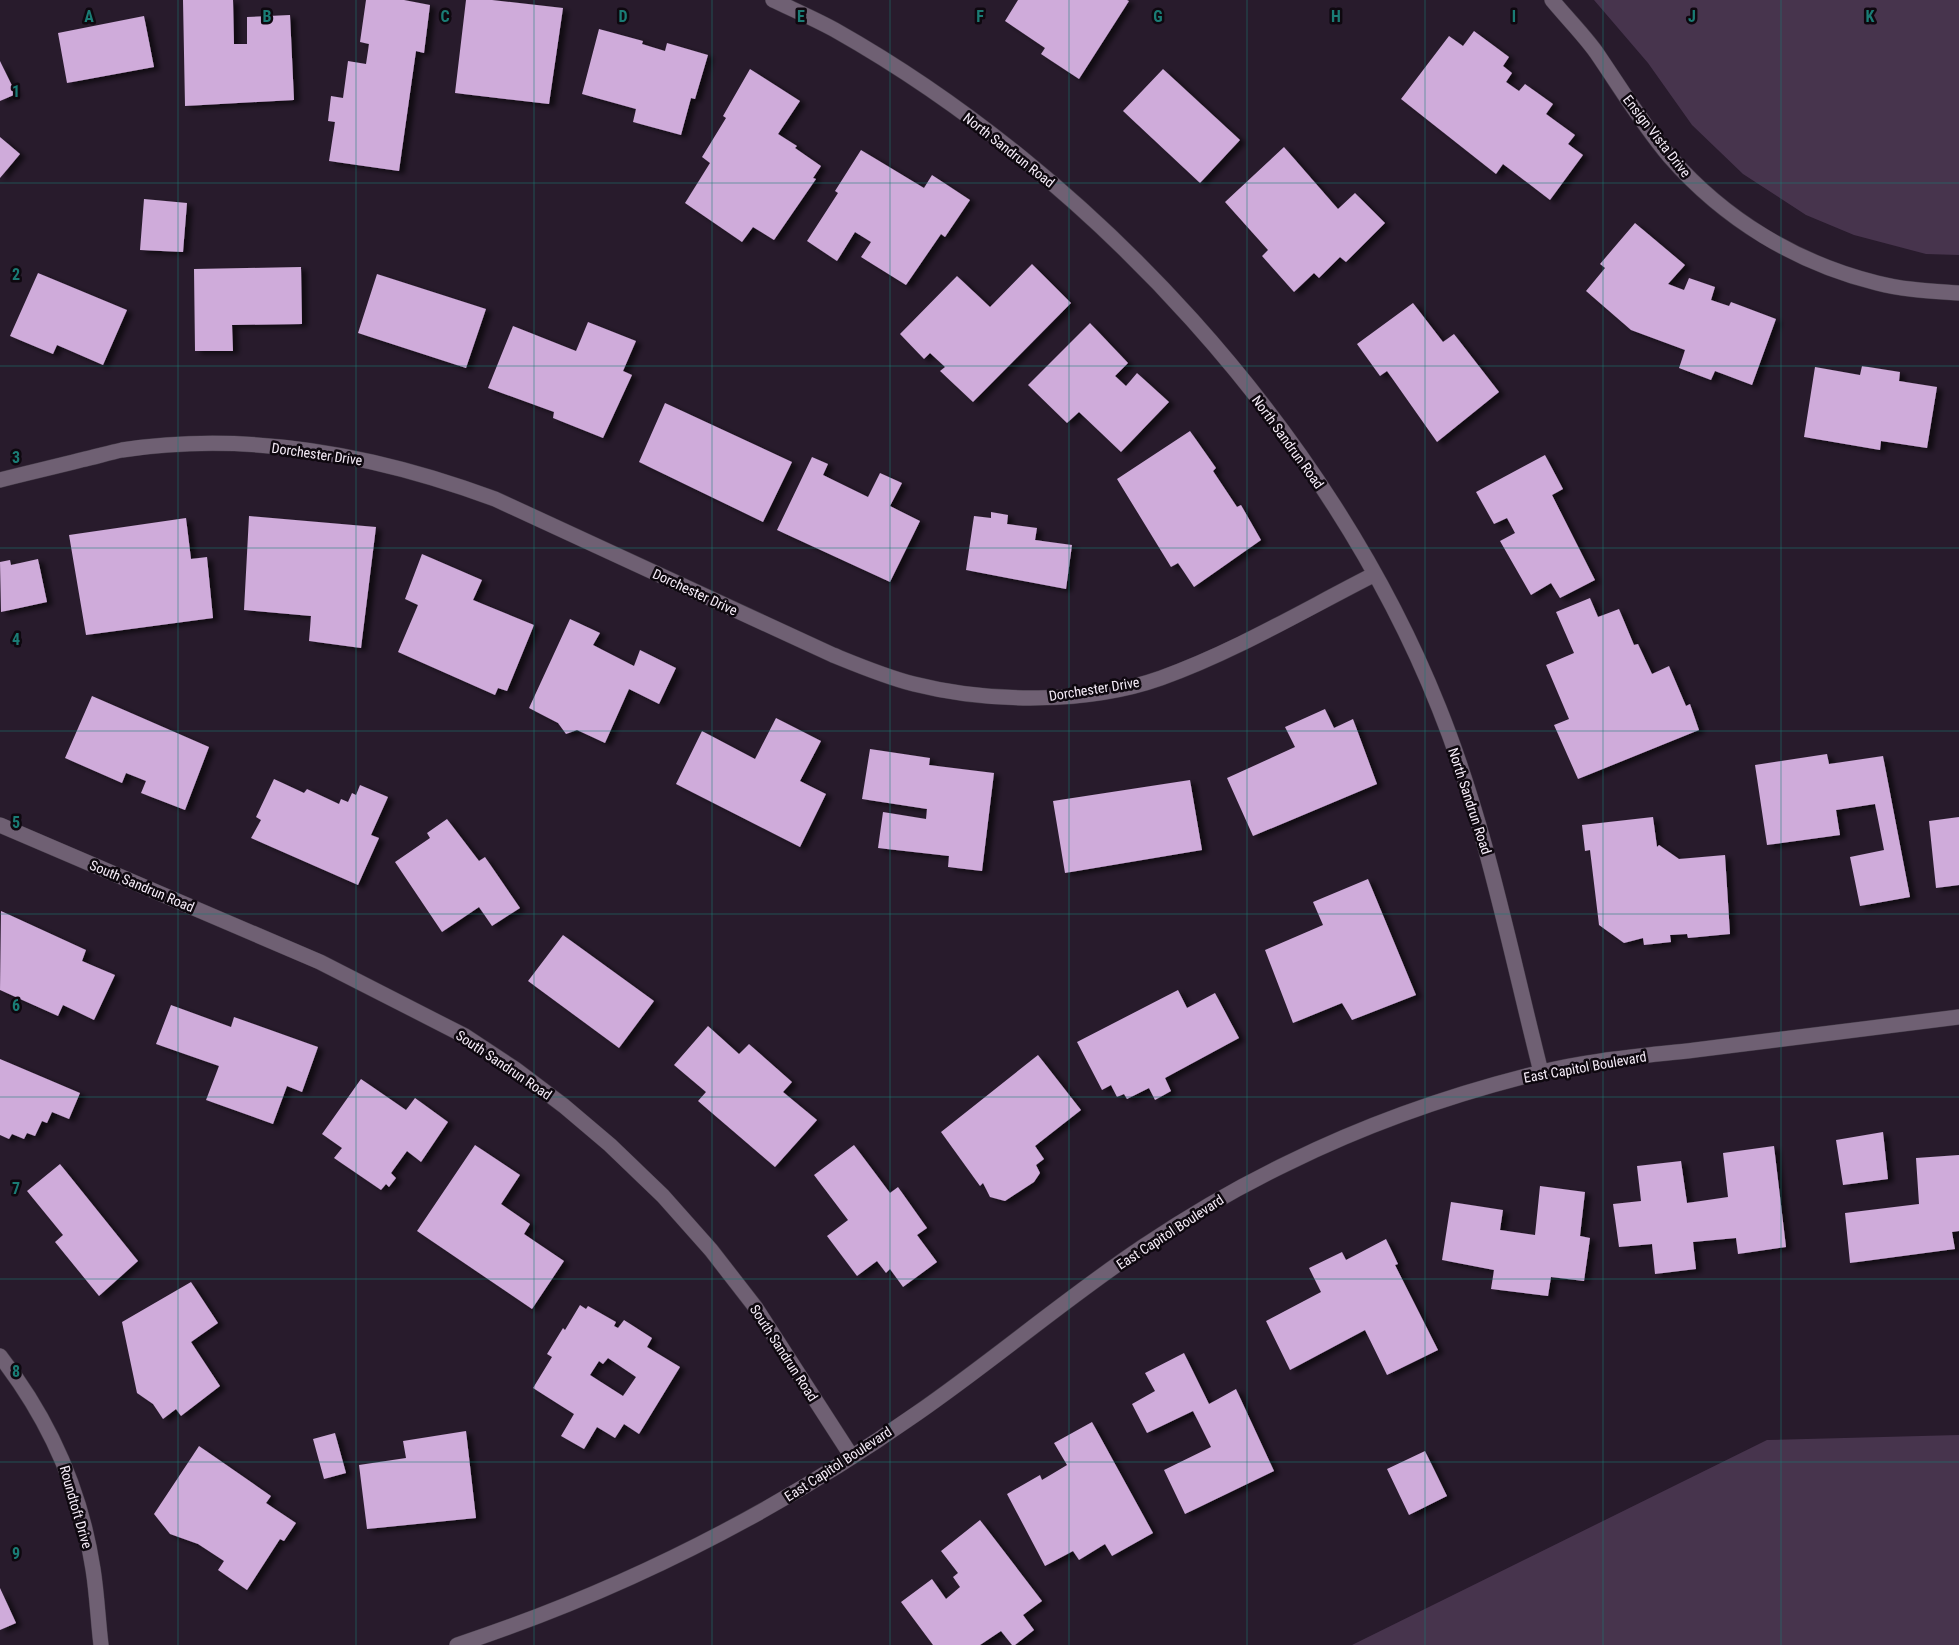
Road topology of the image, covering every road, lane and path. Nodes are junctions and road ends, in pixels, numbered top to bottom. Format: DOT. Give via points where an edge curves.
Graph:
graph roads {
  1 [pos="773,0"];
  2 [pos="1552,0"];
  3 [pos="1959,293"];
  4 [pos="0,480"];
  5 [pos="1375,574"];
  6 [pos="0,825"];
  7 [pos="1959,1017"];
  8 [pos="1541,1072"];
  9 [pos="0,1356"];
  10 [pos="852,1457"];
  11 [pos="101,1645"];
  12 [pos="457,1645"];
  1 -- 5 [label="street, North Sandrun Road" via="833,29 910,76 1038,171 1119,244 1242,378 1286,436"];
  2 -- 3 [label="street, Ensign Vista Drive" via="1594,50 1669,156 1726,211 1759,234 1835,270 1877,283 1921,291"];
  4 -- 5 [label="street, Dorchester Drive" via="122,450 183,445 254,445 355,458 449,482 495,499 873,672 957,693 1000,697 1041,698 1081,694 1160,678 1241,644"];
  5 -- 8 [label="street, North Sandrun Road" via="1416,656 1464,774 1485,844"];
  6 -- 10 [label="street, South Sandrun Road" via="320,962 465,1036 529,1080 610,1145 663,1196 711,1250 756,1308"];
  7 -- 8 [label="street, East Capitol Boulevard" via="1620,1059"];
  8 -- 10 [label="street, East Capitol Boulevard" via="1372,1126 1288,1162 1209,1205 1143,1246 919,1412"];
  9 -- 11 [label="street, Roundtoft Drive" via="30,1397 63,1460 76,1494 93,1570"];
  10 -- 12 [label="street, East Capitol Boulevard" via="772,1506 620,1583 514,1626"];
}
